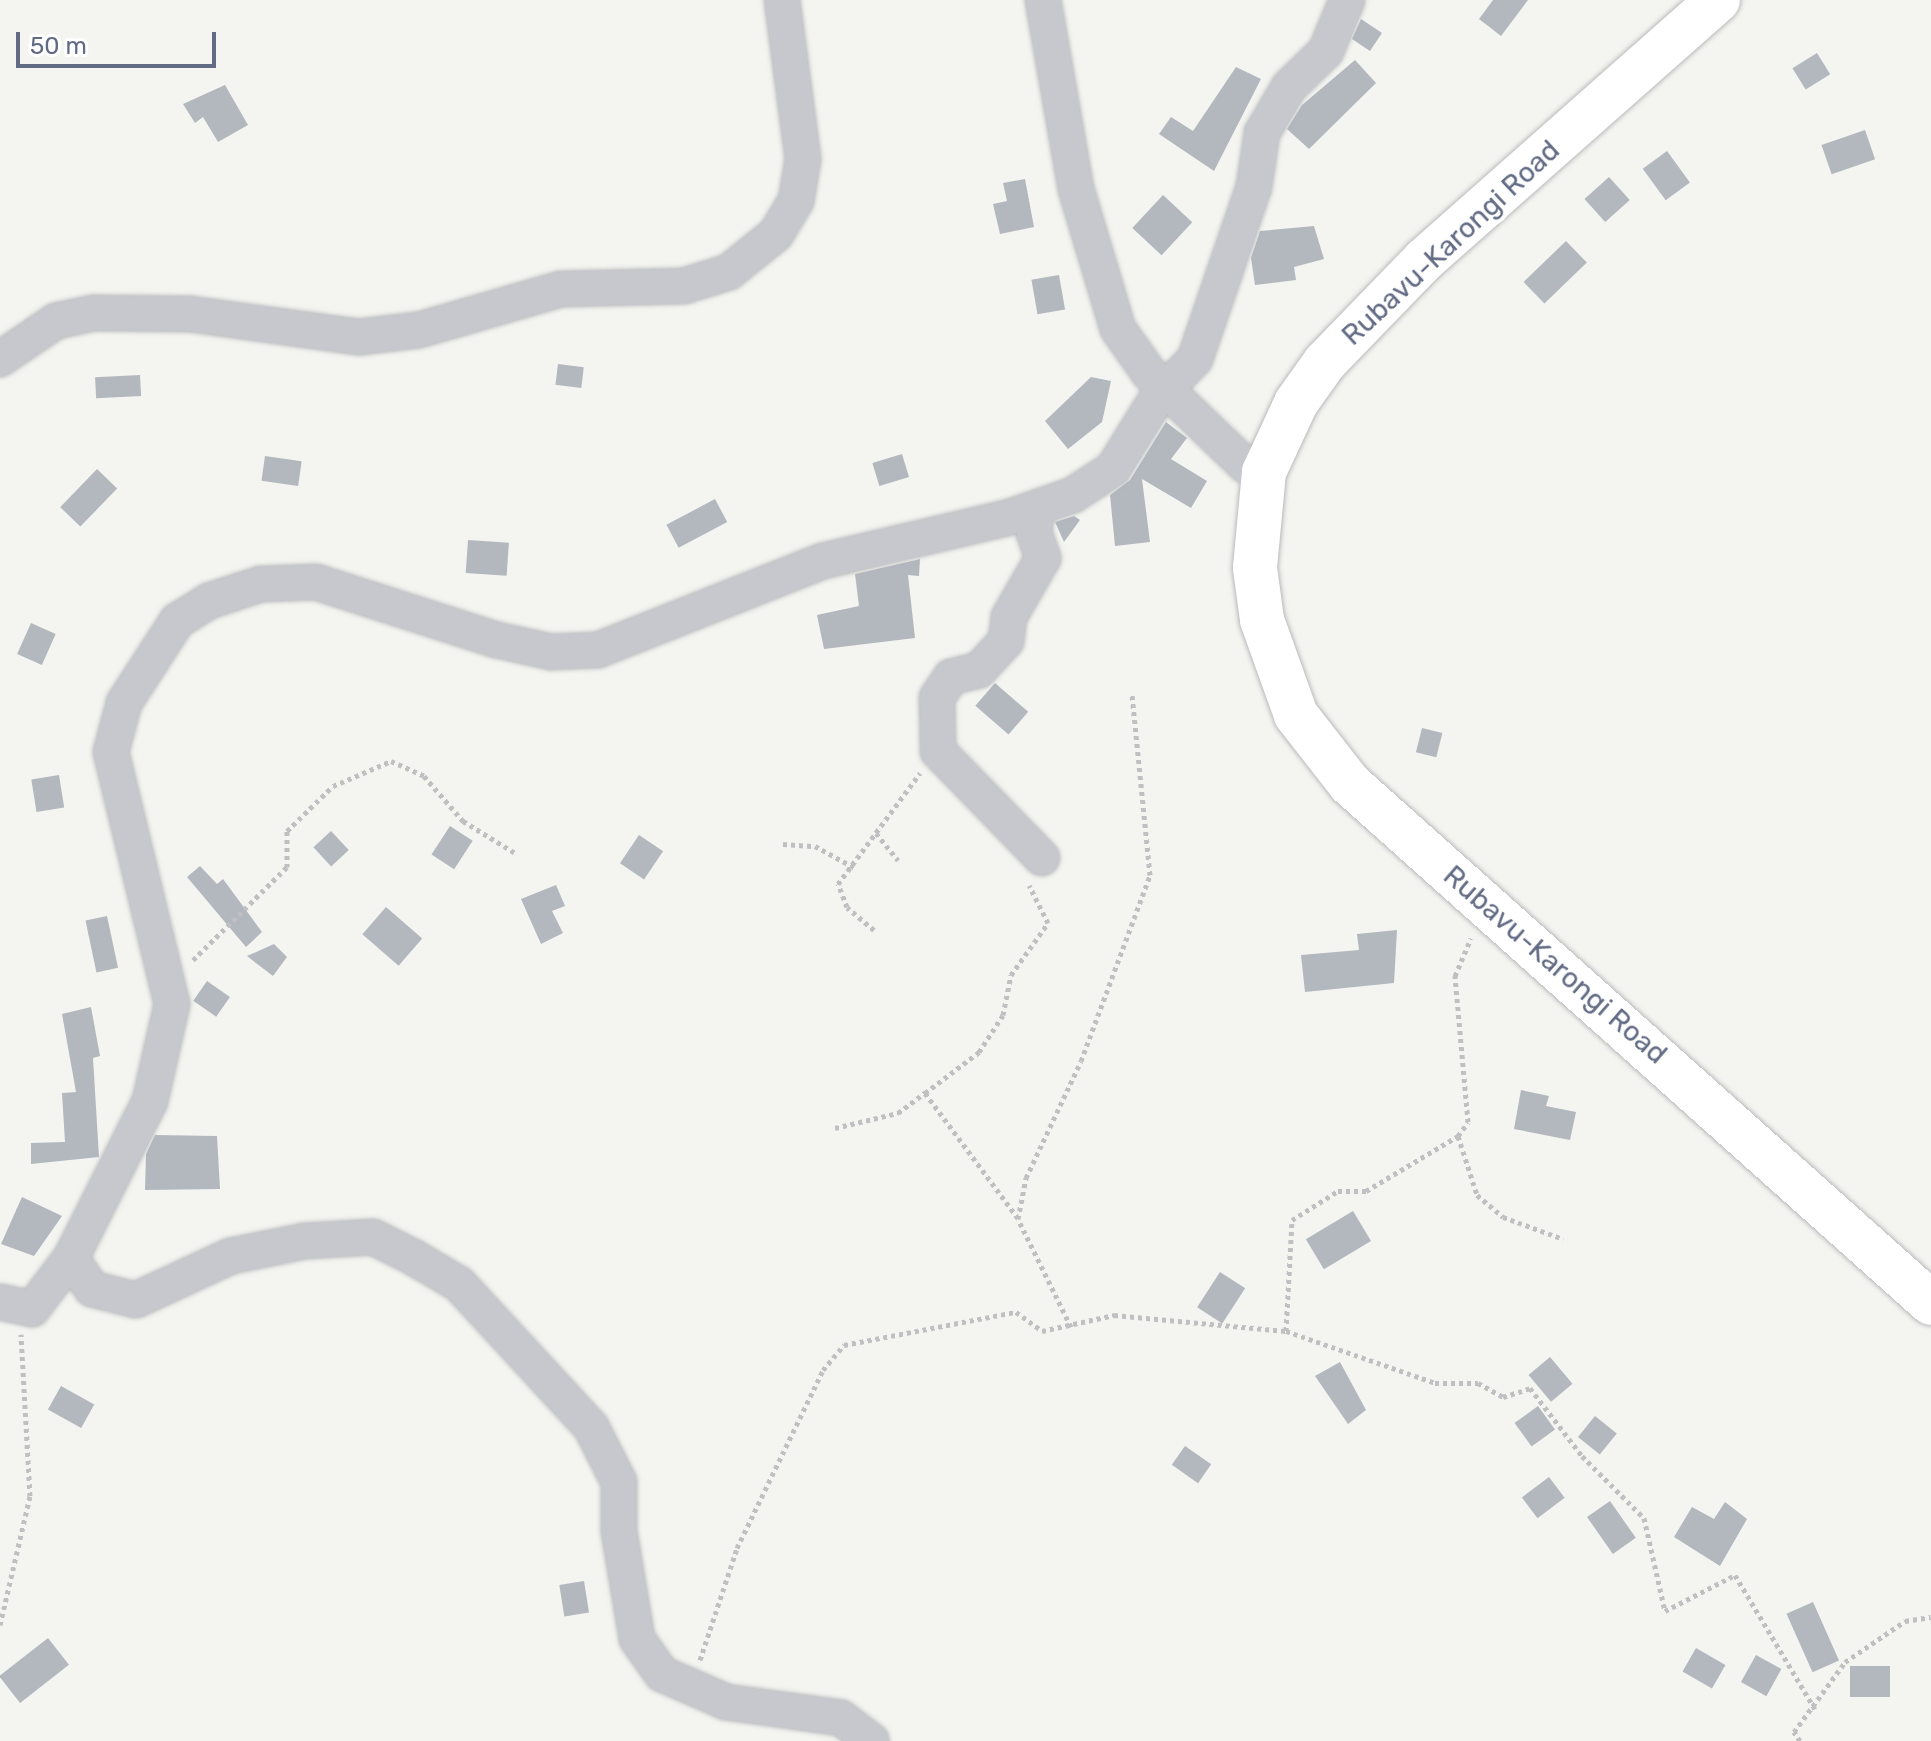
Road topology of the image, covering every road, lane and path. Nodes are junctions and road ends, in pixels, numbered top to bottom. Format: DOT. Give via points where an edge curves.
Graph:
graph roads {
  1 [pos="782,0"];
  2 [pos="1043,0"];
  3 [pos="1347,0"];
  4 [pos="1718,0"];
  5 [pos="0,359"];
  6 [pos="1167,389"];
  7 [pos="1264,472"];
  8 [pos="1037,508"];
  9 [pos="1132,694"];
  10 [pos="938,751"];
  11 [pos="876,833"];
  12 [pos="783,844"];
  13 [pos="515,853"];
  14 [pos="1042,858"];
  15 [pos="898,860"];
  16 [pos="855,868"];
  17 [pos="1487,914"];
  18 [pos="874,930"];
  19 [pos="172,1004"];
  20 [pos="925,1093"];
  21 [pos="835,1128"];
  22 [pos="1458,1136"];
  23 [pos="1018,1219"];
  24 [pos="1563,1239"];
  25 [pos="71,1258"];
  26 [pos="1931,1303"];
  27 [pos="8,1306"];
  28 [pos="1071,1327"];
  29 [pos="1286,1331"];
  30 [pos="1931,1617"];
  31 [pos="0,1625"];
  32 [pos="688,1691"];
  33 [pos="1815,1709"];
  34 [pos="871,1741"];
  35 [pos="1800,1741"];
  1 -- 5 [label="street" via="803,159 796,201 776,234 729,272 684,286 561,289 419,330 359,337 190,314 93,313 56,321"];
  2 -- 6 [label="street" via="1094,263 1118,329"];
  3 -- 6 [label="street" via="1326,51 1289,87 1262,133 1254,187 1231,236 1207,333 1183,377"];
  4 -- 7 [label="highway, Rubavu-Karongi Road" via="1360,324 1296,403"];
  6 -- 7 [label="street" via="1245,465"];
  6 -- 8 [label="street" via="1113,469"];
  7 -- 17 [label="highway, Rubavu-Karongi Road" via="1255,568 1262,620 1296,715 1350,784"];
  8 -- 10 [label="street" via="1034,533 1043,558 996,657 951,677 937,698"];
  8 -- 19 [label="street" via="823,561 598,650 551,652 497,640 316,582 261,584 209,601 177,621 148,660 124,703 111,752"];
  9 -- 23 [label="path" via="1150,875 1081,1061 1026,1178"];
  10 -- 11 [label="path"];
  10 -- 14 [label="street"];
  11 -- 15 [label="path"];
  11 -- 16 [label="path"];
  12 -- 16 [label="path" via="815,846"];
  13 -- 19 [label="path" via="463,821 424,776 391,761 333,786 287,831 287,867 195,955"];
  14 -- 20 [label="path" via="1023,872 1048,923 1011,975 1003,1015 979,1052"];
  16 -- 18 [label="path" via="838,884 847,907"];
  17 -- 22 [label="path" via="1455,976 1471,1095"];
  17 -- 26 [label="highway, Rubavu-Karongi Road" via="1657,1052"];
  19 -- 25 [label="street" via="150,1101"];
  20 -- 21 [label="path" via="898,1113"];
  20 -- 23 [label="path"];
  22 -- 24 [label="path" via="1477,1195 1503,1217"];
  22 -- 29 [label="path" via="1366,1191 1338,1191 1292,1220"];
  23 -- 28 [label="path"];
  25 -- 27 [label="street" via="32,1309"];
  25 -- 32 [label="street" via="92,1289 136,1300 231,1256 373,1237 459,1284 591,1427 619,1482 620,1546 637,1639 662,1674"];
  27 -- 31 [label="path" via="27,1372 30,1496"];
  28 -- 29 [label="path" via="1114,1315"];
  28 -- 32 [label="path" via="1042,1331 1016,1312 844,1345 823,1370 737,1548"];
  29 -- 33 [label="path" via="1435,1383 1478,1383 1503,1397 1530,1388 1582,1456 1644,1518 1665,1611 1735,1575"];
  30 -- 33 [label="path" via="1905,1621 1845,1662"];
  32 -- 34 [label="street" via="841,1718"];
  33 -- 35 [label="path" via="1794,1732"];
}
